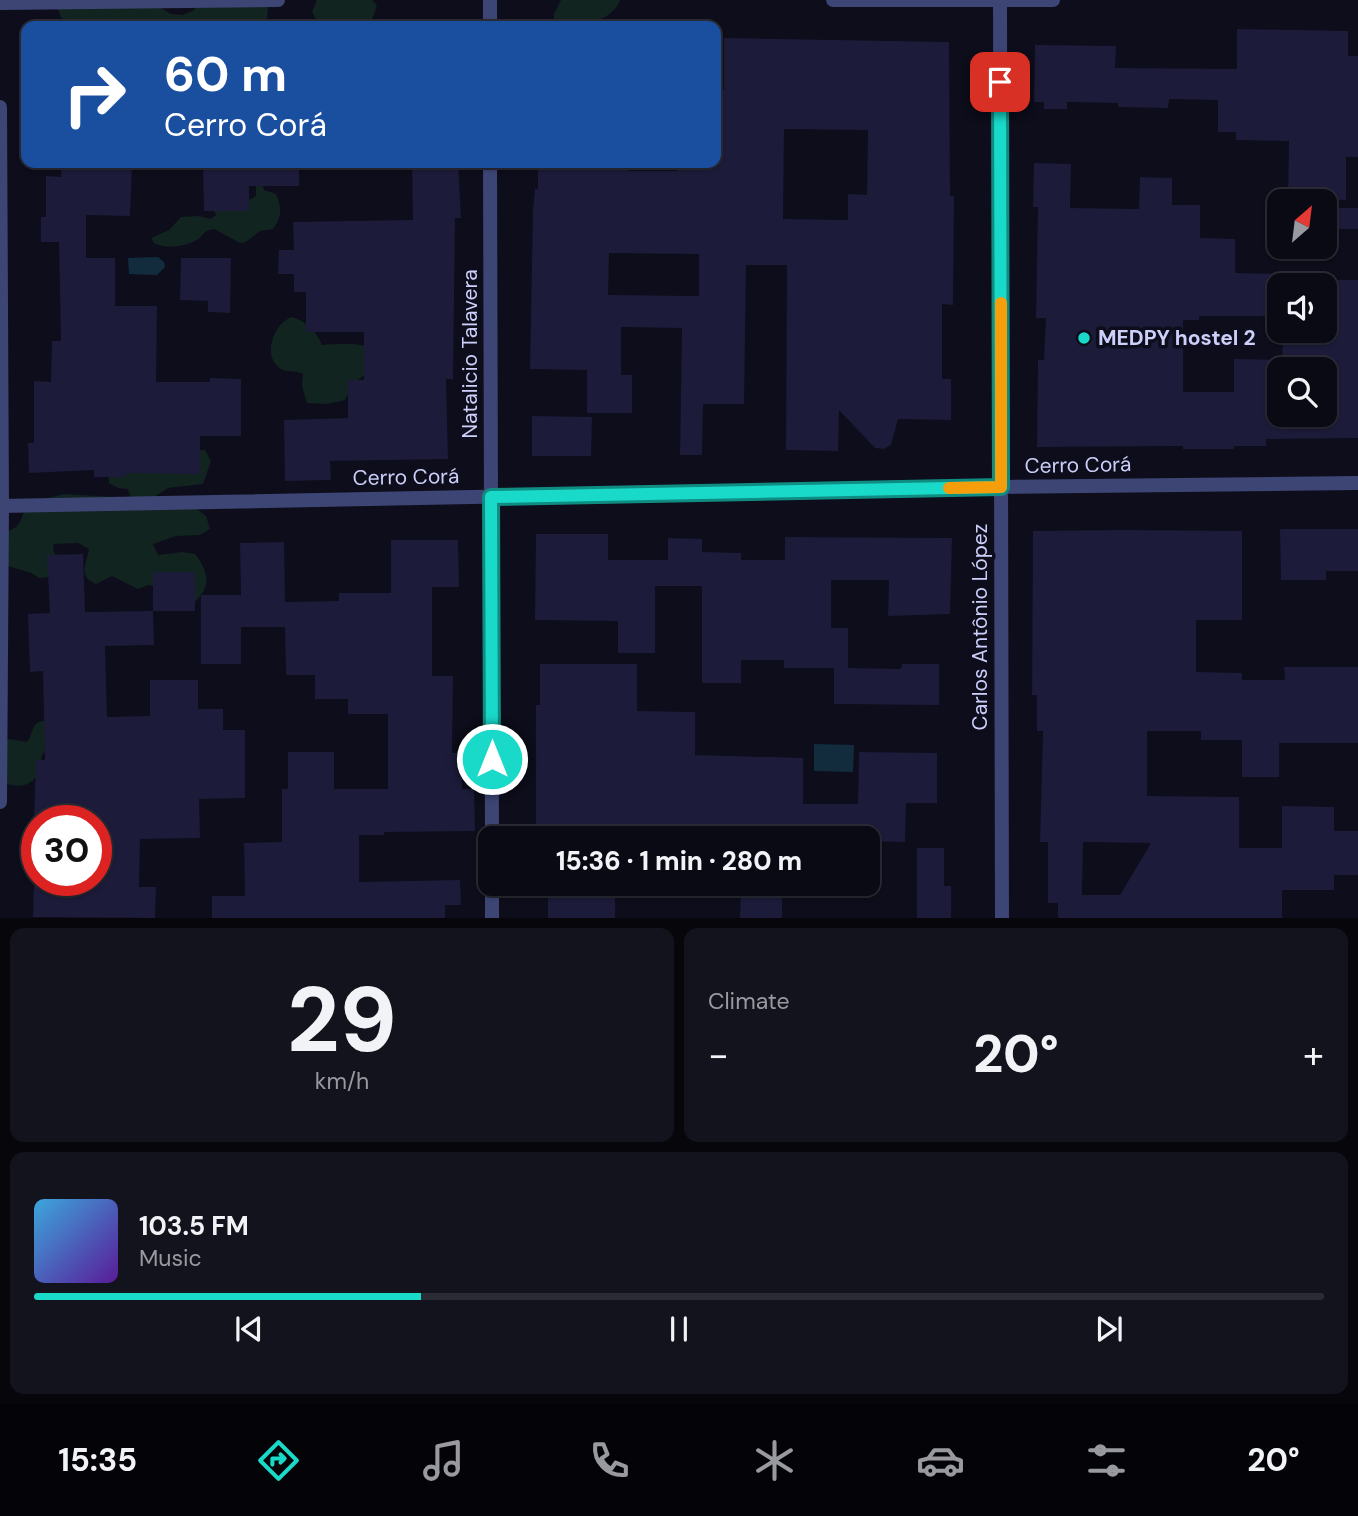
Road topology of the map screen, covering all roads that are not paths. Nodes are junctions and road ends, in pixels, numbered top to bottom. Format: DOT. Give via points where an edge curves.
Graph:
graph roads {
  1 [pos="278,0"];
  2 [pos="490,0"];
  3 [pos="833,0"];
  4 [pos="1053,0"];
  5 [pos="1000,1"];
  6 [pos="0,4"];
  7 [pos="490,21"];
  8 [pos="0,107"];
  9 [pos="490,168"];
  10 [pos="1358,483"];
  11 [pos="1001,487"];
  12 [pos="491,497"];
  13 [pos="1,506"];
  14 [pos="0,802"];
  15 [pos="492,826"];
  16 [pos="492,896"];
  17 [pos="492,918"];
  18 [pos="1002,918"];
  1 -- 6 [label="street"];
  2 -- 7 [label="street"];
  3 -- 5 [label="street"];
  4 -- 5 [label="street"];
  5 -- 11 [label="street, Carlos Antônio López"];
  8 -- 13 [label="street"];
  9 -- 12 [label="street, Natalicio Talavera"];
  10 -- 11 [label="street, Cerro Corá"];
  11 -- 12 [label="street, Cerro Corá"];
  11 -- 18 [label="street, Carlos Antônio López"];
  12 -- 13 [label="street, Cerro Corá"];
  12 -- 15 [label="street, Natalicio Talavera"];
  13 -- 14 [label="street"];
  16 -- 17 [label="street"];
}
